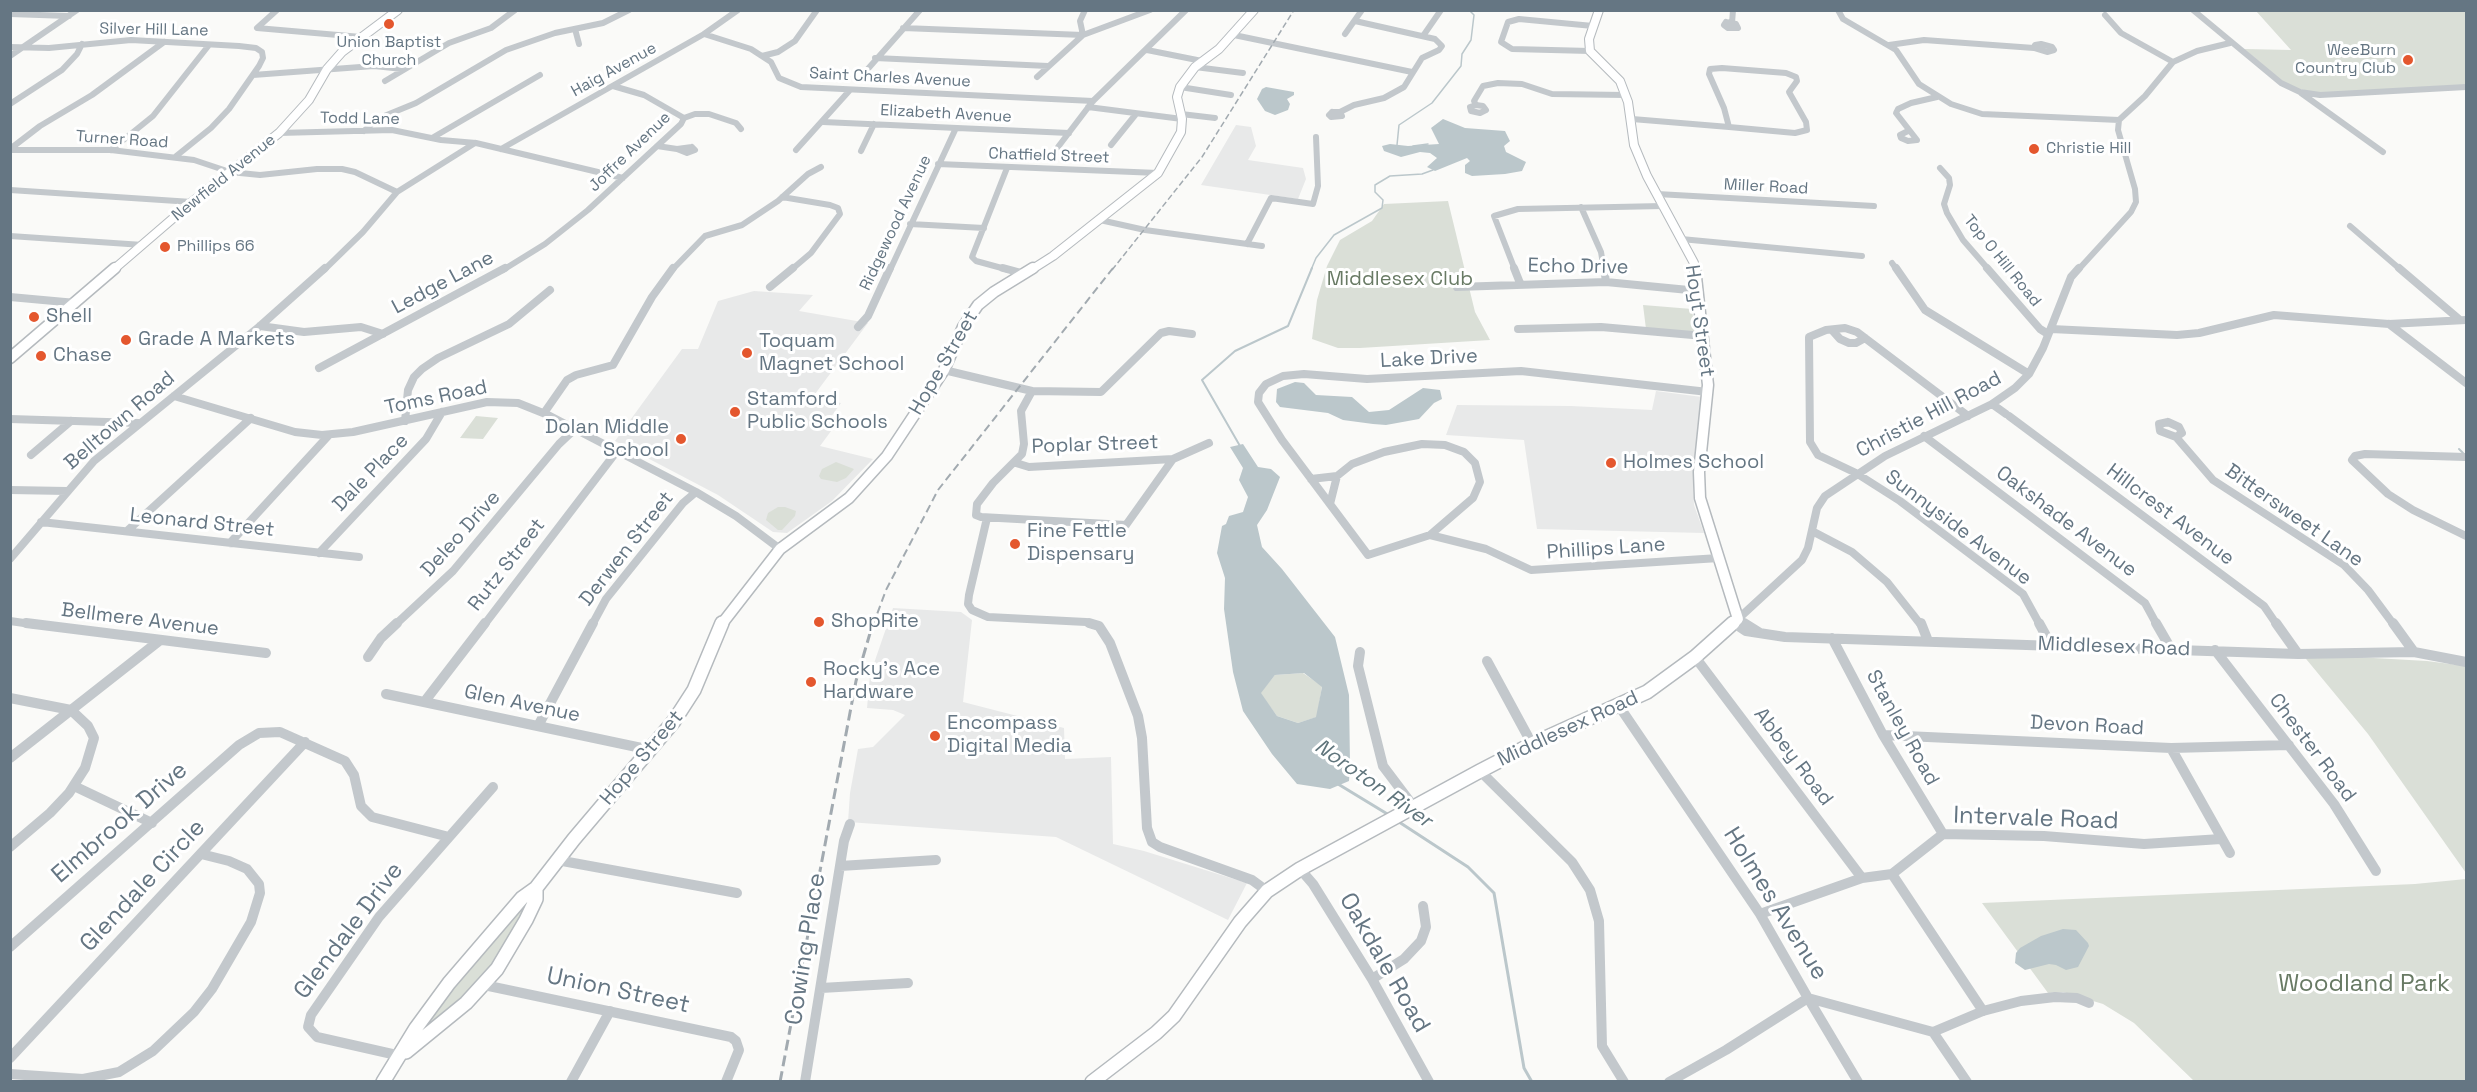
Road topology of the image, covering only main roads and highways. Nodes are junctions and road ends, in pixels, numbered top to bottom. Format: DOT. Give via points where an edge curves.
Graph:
graph roads {
  1 [pos="398,10"];
  2 [pos="1254,10"];
  3 [pos="1599,10"];
  4 [pos="10,358"];
  5 [pos="1738,619"];
  6 [pos="536,888"];
  7 [pos="401,1056"];
  8 [pos="382,1082"];
  9 [pos="1092,1082"];
  1 -- 4 [label="main road, Newfield Avenue" via="342,52 309,100 279,133"];
  2 -- 6 [label="main road, Hope Street" via="1234,35 1195,67 1180,87 1177,97 1181,117 1176,144 1158,173 1053,256 994,292 973,310 944,370 895,446 841,504 780,549 725,616 689,699"];
  3 -- 5 [label="main road, Hoyt Street" via="1589,39 1590,51 1620,81 1632,120 1634,145 1694,263 1708,392 1699,491"];
  5 -- 9 [label="main road, Middlesex Road" via="1661,683 1480,771 1267,891 1240,922 1174,1016"];
  6 -- 7 [label="main road, Hope Street" via="522,898 449,983"];
  6 -- 7 [label="main road, Hope Street" via="536,899 522,927 484,985"];
  7 -- 8 [label="main road, Hope Street"];
}
